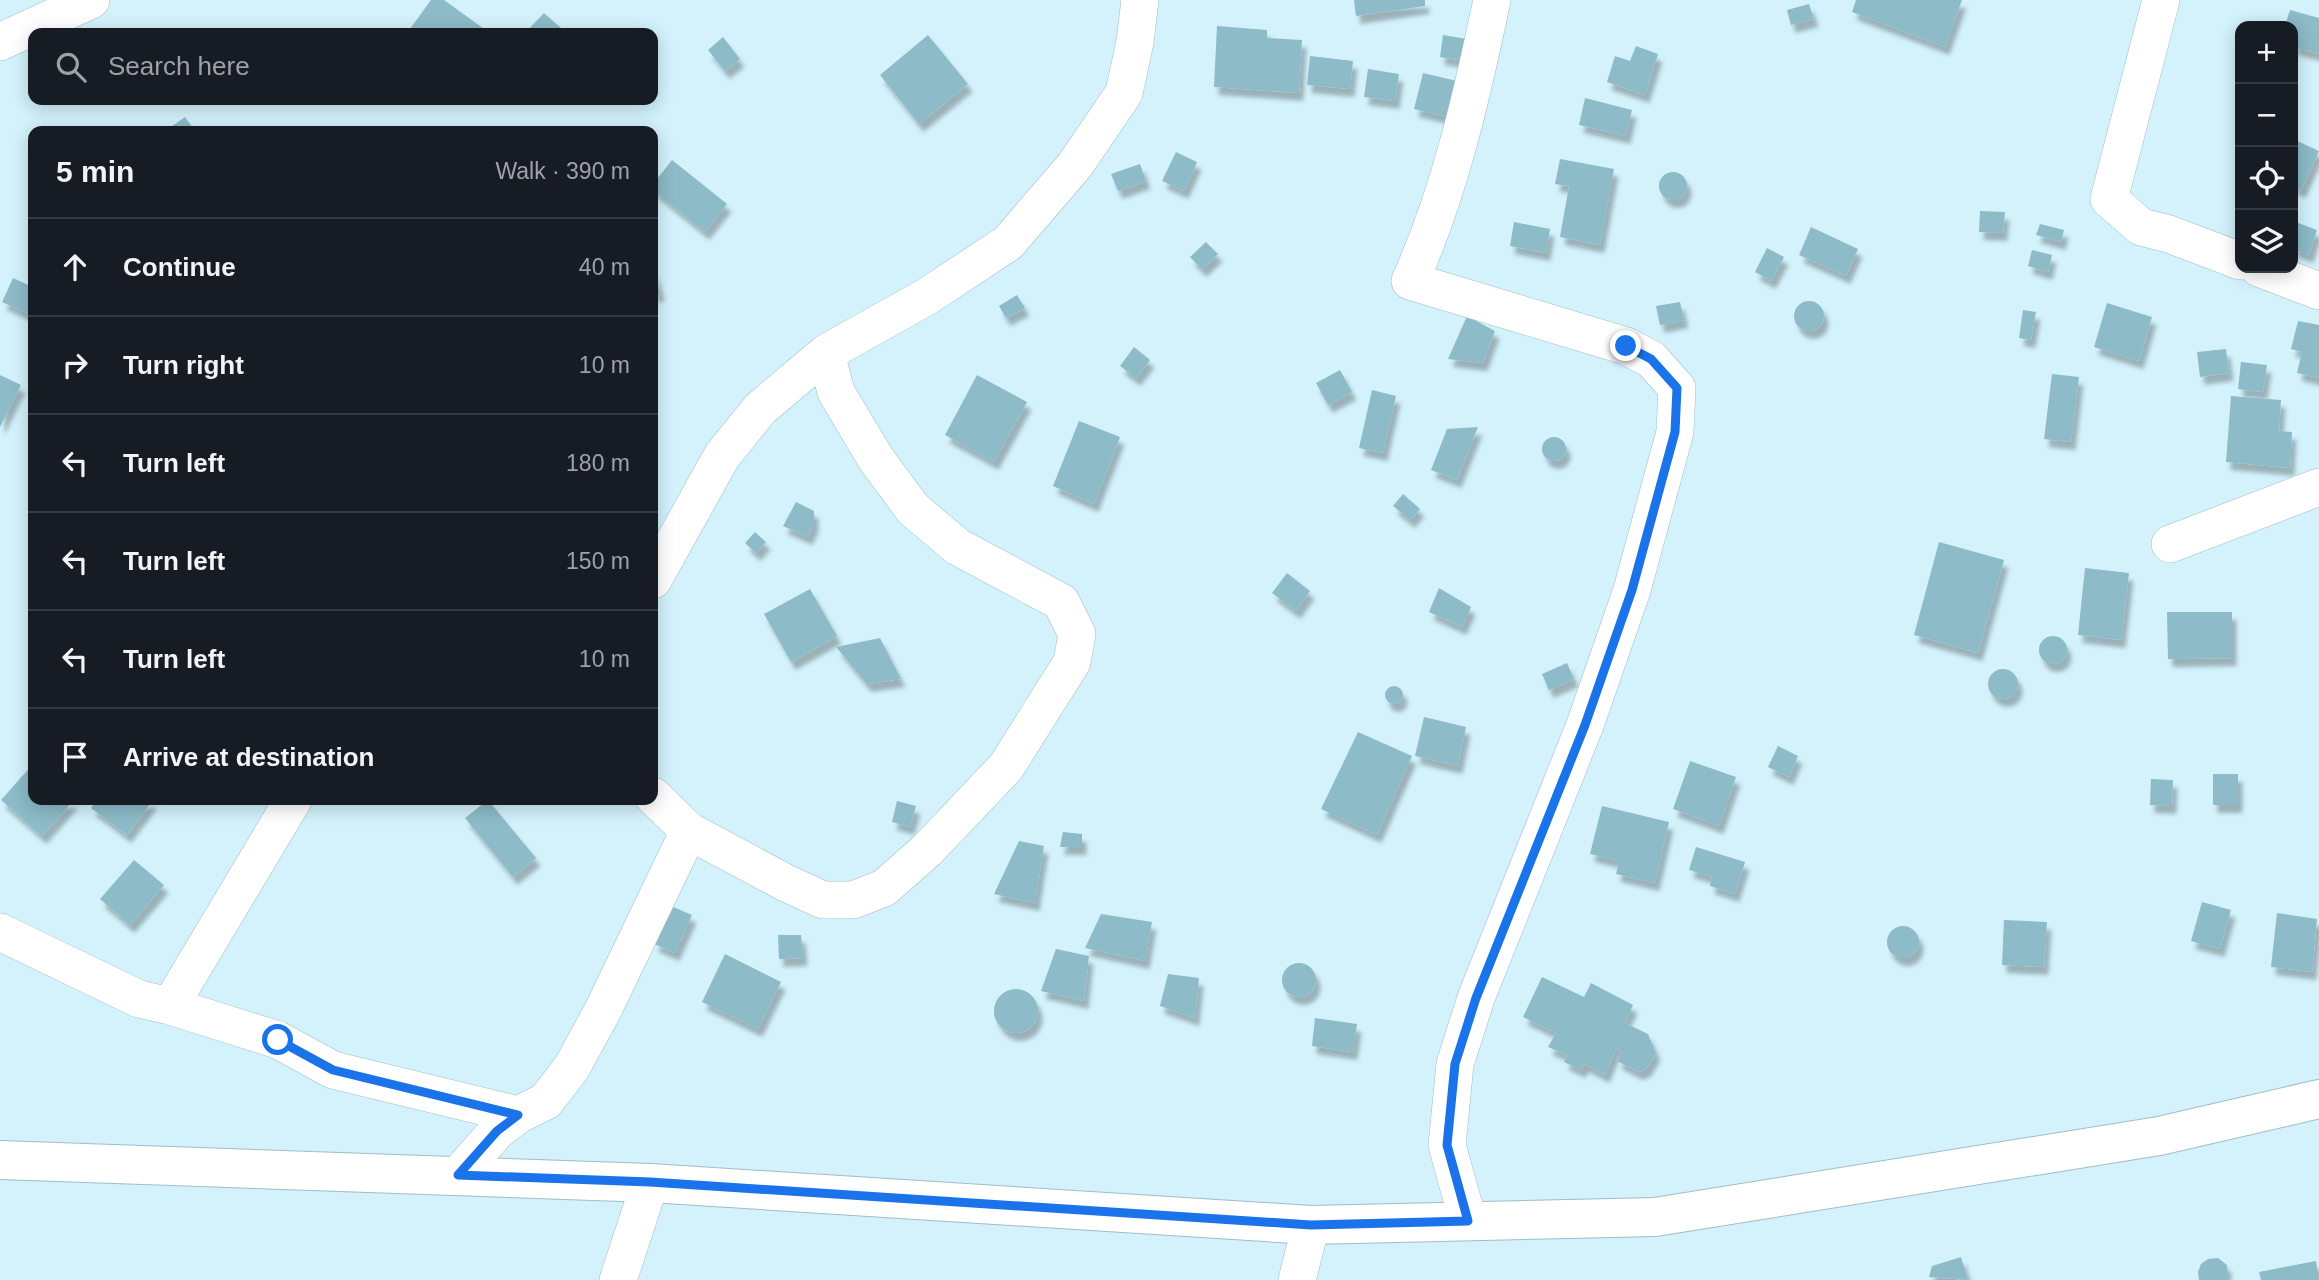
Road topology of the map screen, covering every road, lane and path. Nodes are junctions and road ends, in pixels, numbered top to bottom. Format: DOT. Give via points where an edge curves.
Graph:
graph roads {
  1 [pos="91,0"];
  2 [pos="1140,0"];
  3 [pos="1492,0"];
  4 [pos="2161,0"];
  5 [pos="30,28"];
  6 [pos="28,29"];
  7 [pos="0,42"];
  8 [pos="2235,259"];
  9 [pos="2272,273"];
  10 [pos="2319,291"];
  11 [pos="826,353"];
  12 [pos="2319,487"];
  13 [pos="2170,544"];
  14 [pos="658,570"];
  15 [pos="658,801"];
  16 [pos="290,805"];
  17 [pos="689,831"];
  18 [pos="0,932"];
  19 [pos="170,1006"];
  20 [pos="2319,1099"];
  21 [pos="518,1115"];
  22 [pos="0,1160"];
  23 [pos="458,1175"];
  24 [pos="650,1182"];
  25 [pos="1468,1221"];
  26 [pos="1311,1225"];
  27 [pos="618,1280"];
  28 [pos="1297,1280"];
  1 -- 5 [label="street"];
  2 -- 11 [label="street" via="1124,93 1075,164 1007,243 926,297"];
  3 -- 25 [label="street" via="1465,119 1430,236 1410,281 1626,346 1651,359 1677,388 1675,432 1632,590 1455,1064 1447,1145"];
  4 -- 8 [label="street" via="2109,199 2141,227"];
  6 -- 7 [label="street"];
  9 -- 10 [label="street"];
  11 -- 14 [label="street" via="760,409 722,456"];
  11 -- 17 [label="street" via="836,392 913,509 958,547 1061,601 1077,634 1072,662 1006,767 884,888 853,900 823,900"];
  12 -- 13 [label="street"];
  15 -- 17 [label="street"];
  16 -- 19 [label="street"];
  17 -- 21 [label="street" via="572,1067 546,1101"];
  18 -- 19 [label="street" via="139,999"];
  19 -- 21 [label="street" via="278,1040 333,1070"];
  20 -- 25 [label="street" via="2159,1136 1655,1217"];
  21 -- 23 [label="street" via="497,1131"];
  22 -- 23 [label="street"];
  23 -- 24 [label="street"];
  24 -- 26 [label="street"];
  24 -- 27 [label="street"];
  25 -- 26 [label="street"];
  26 -- 28 [label="street"];
}
